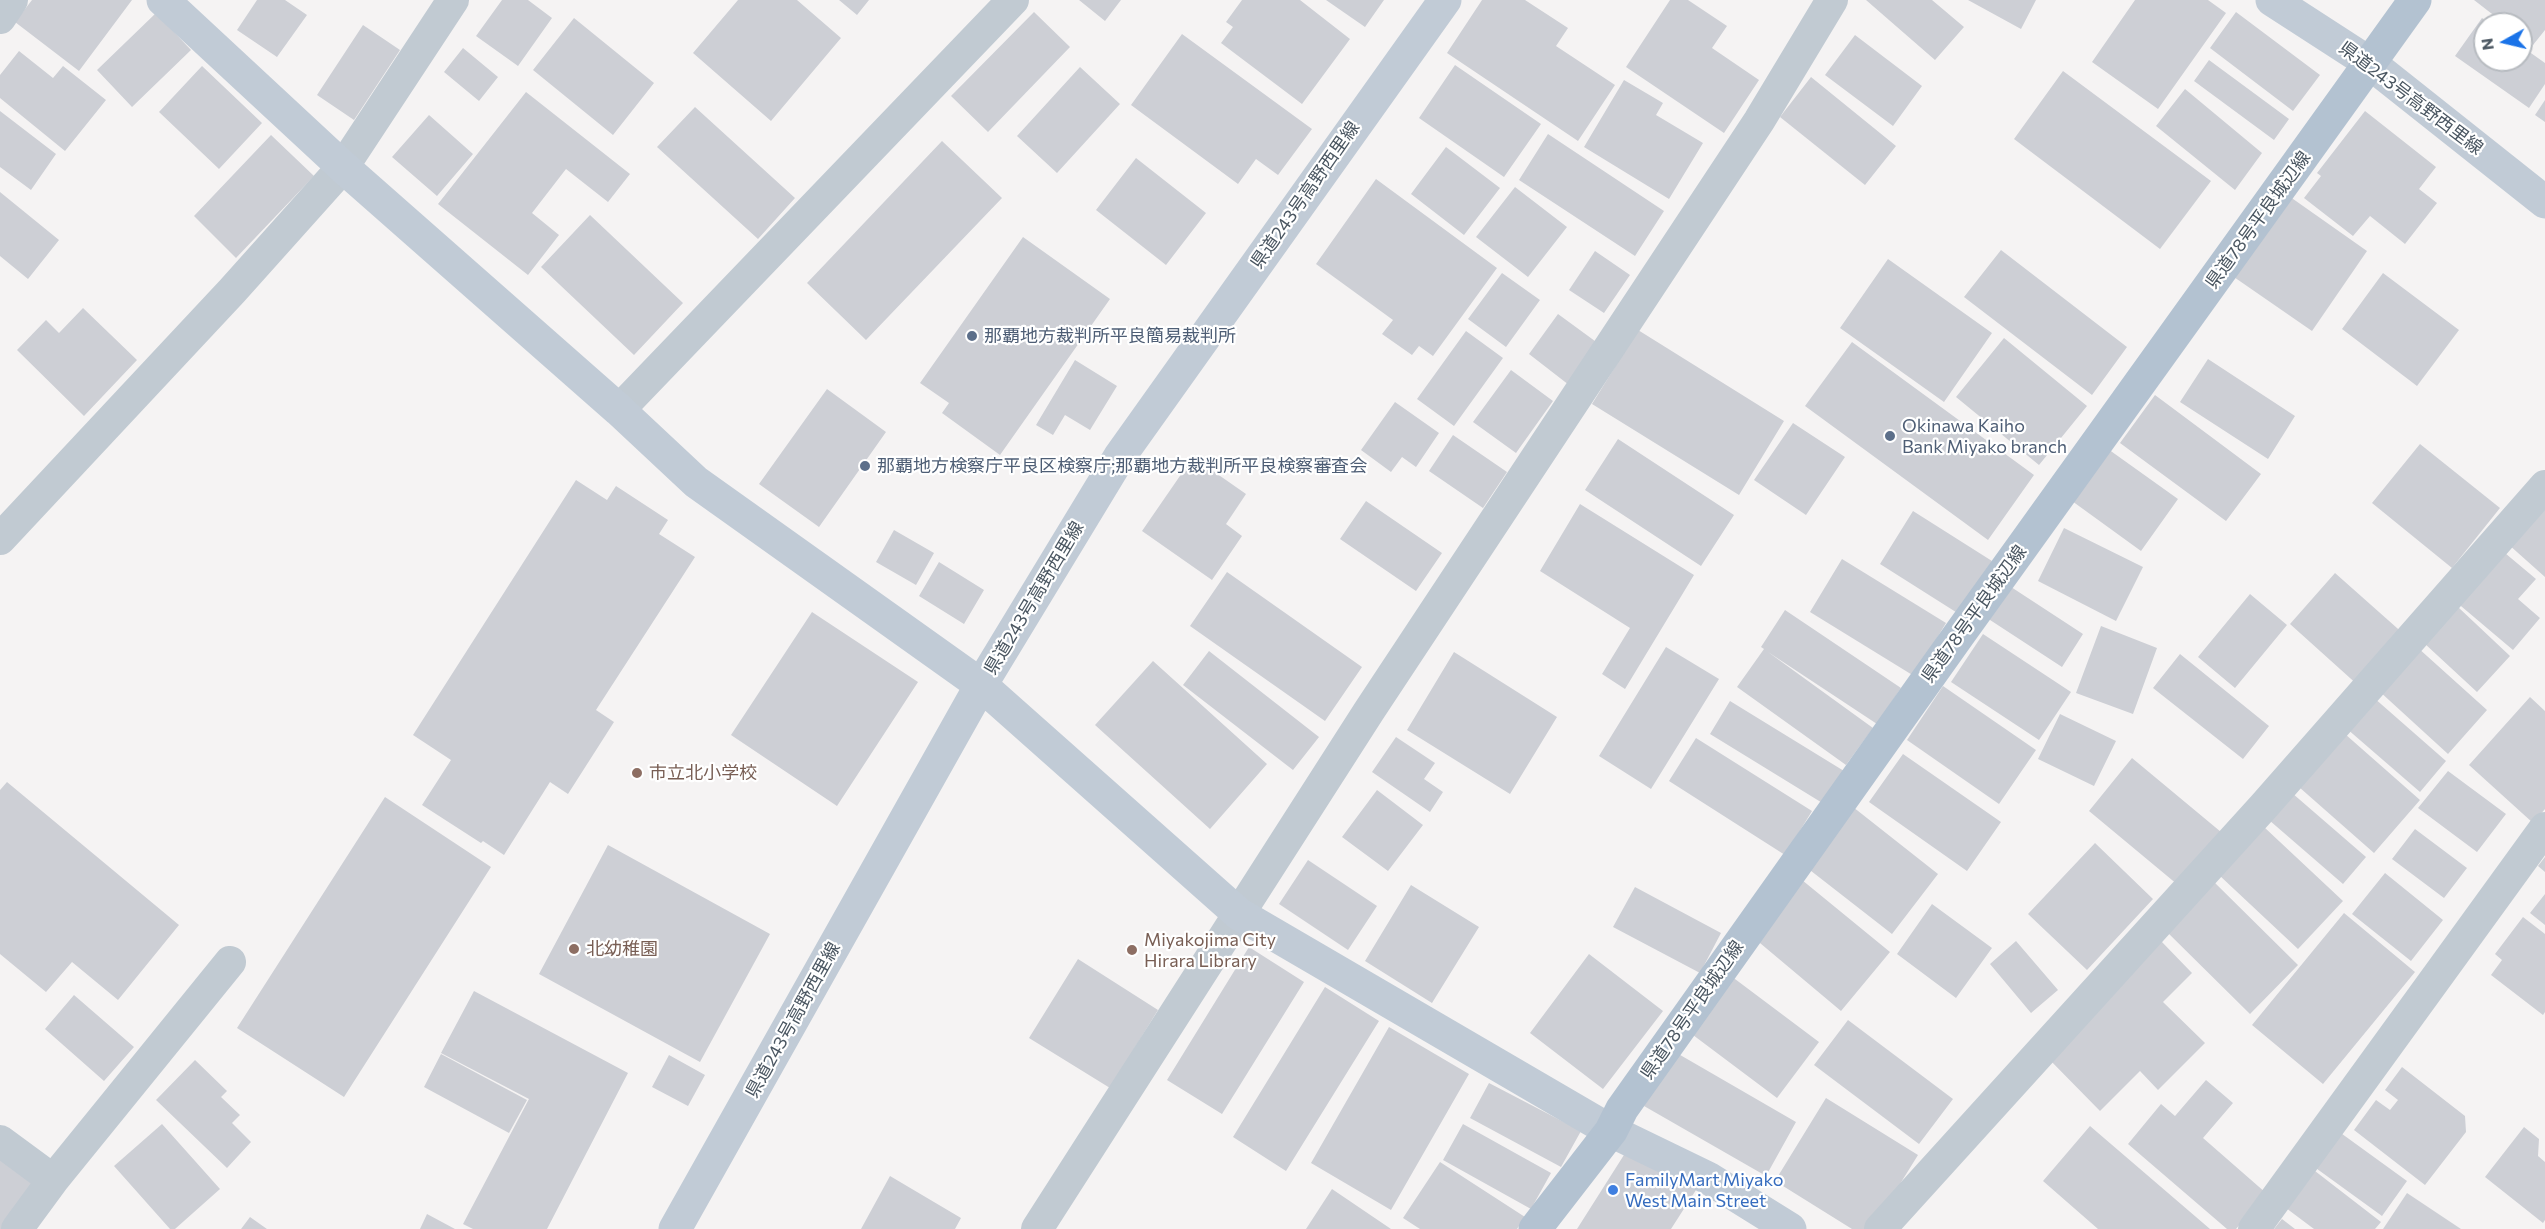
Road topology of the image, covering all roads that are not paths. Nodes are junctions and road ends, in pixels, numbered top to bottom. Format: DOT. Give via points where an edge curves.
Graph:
graph roads {
  1 [pos="12,0"];
  2 [pos="163,0"];
  3 [pos="453,0"];
  4 [pos="1013,0"];
  5 [pos="1445,0"];
  6 [pos="1832,0"];
  7 [pos="2272,0"];
  8 [pos="2415,0"];
  9 [pos="0,18"];
  10 [pos="2371,64"];
  11 [pos="343,167"];
  12 [pos="2545,202"];
  13 [pos="619,410"];
  14 [pos="2545,486"];
  15 [pos="0,539"];
  16 [pos="981,685"];
  17 [pos="2545,828"];
  18 [pos="1239,914"];
  19 [pos="231,962"];
  20 [pos="1611,1131"];
  21 [pos="0,1142"];
  22 [pos="53,1180"];
  23 [pos="17,1229"];
  24 [pos="675,1229"];
  25 [pos="1037,1229"];
  26 [pos="1534,1229"];
  27 [pos="1790,1229"];
  28 [pos="1880,1229"];
  29 [pos="2254,1229"];
  1 -- 9 [label="street"];
  2 -- 11 [label="street"];
  3 -- 11 [label="street"];
  4 -- 13 [label="street"];
  5 -- 16 [label="street, 県道243号高野西里線" via="1120,456"];
  6 -- 18 [label="street" via="1760,121"];
  7 -- 10 [label="street, 県道243号高野西里線"];
  8 -- 10 [label="main road, 県道78号平良城辺線"];
  10 -- 12 [label="street, 県道243号高野西里線"];
  10 -- 20 [label="main road, 県道78号平良城辺線" via="1958,636 1622,1109"];
  11 -- 13 [label="street"];
  11 -- 15 [label="street"];
  13 -- 16 [label="street" via="696,482"];
  14 -- 28 [label="street" via="2264,806"];
  16 -- 18 [label="street"];
  16 -- 24 [label="street, 県道243号高野西里線"];
  17 -- 29 [label="street"];
  18 -- 20 [label="street"];
  18 -- 25 [label="street"];
  19 -- 22 [label="street"];
  20 -- 26 [label="main road, 県道78号平良城辺線"];
  20 -- 27 [label="street" via="1708,1178"];
  21 -- 22 [label="street"];
  22 -- 23 [label="street"];
}
